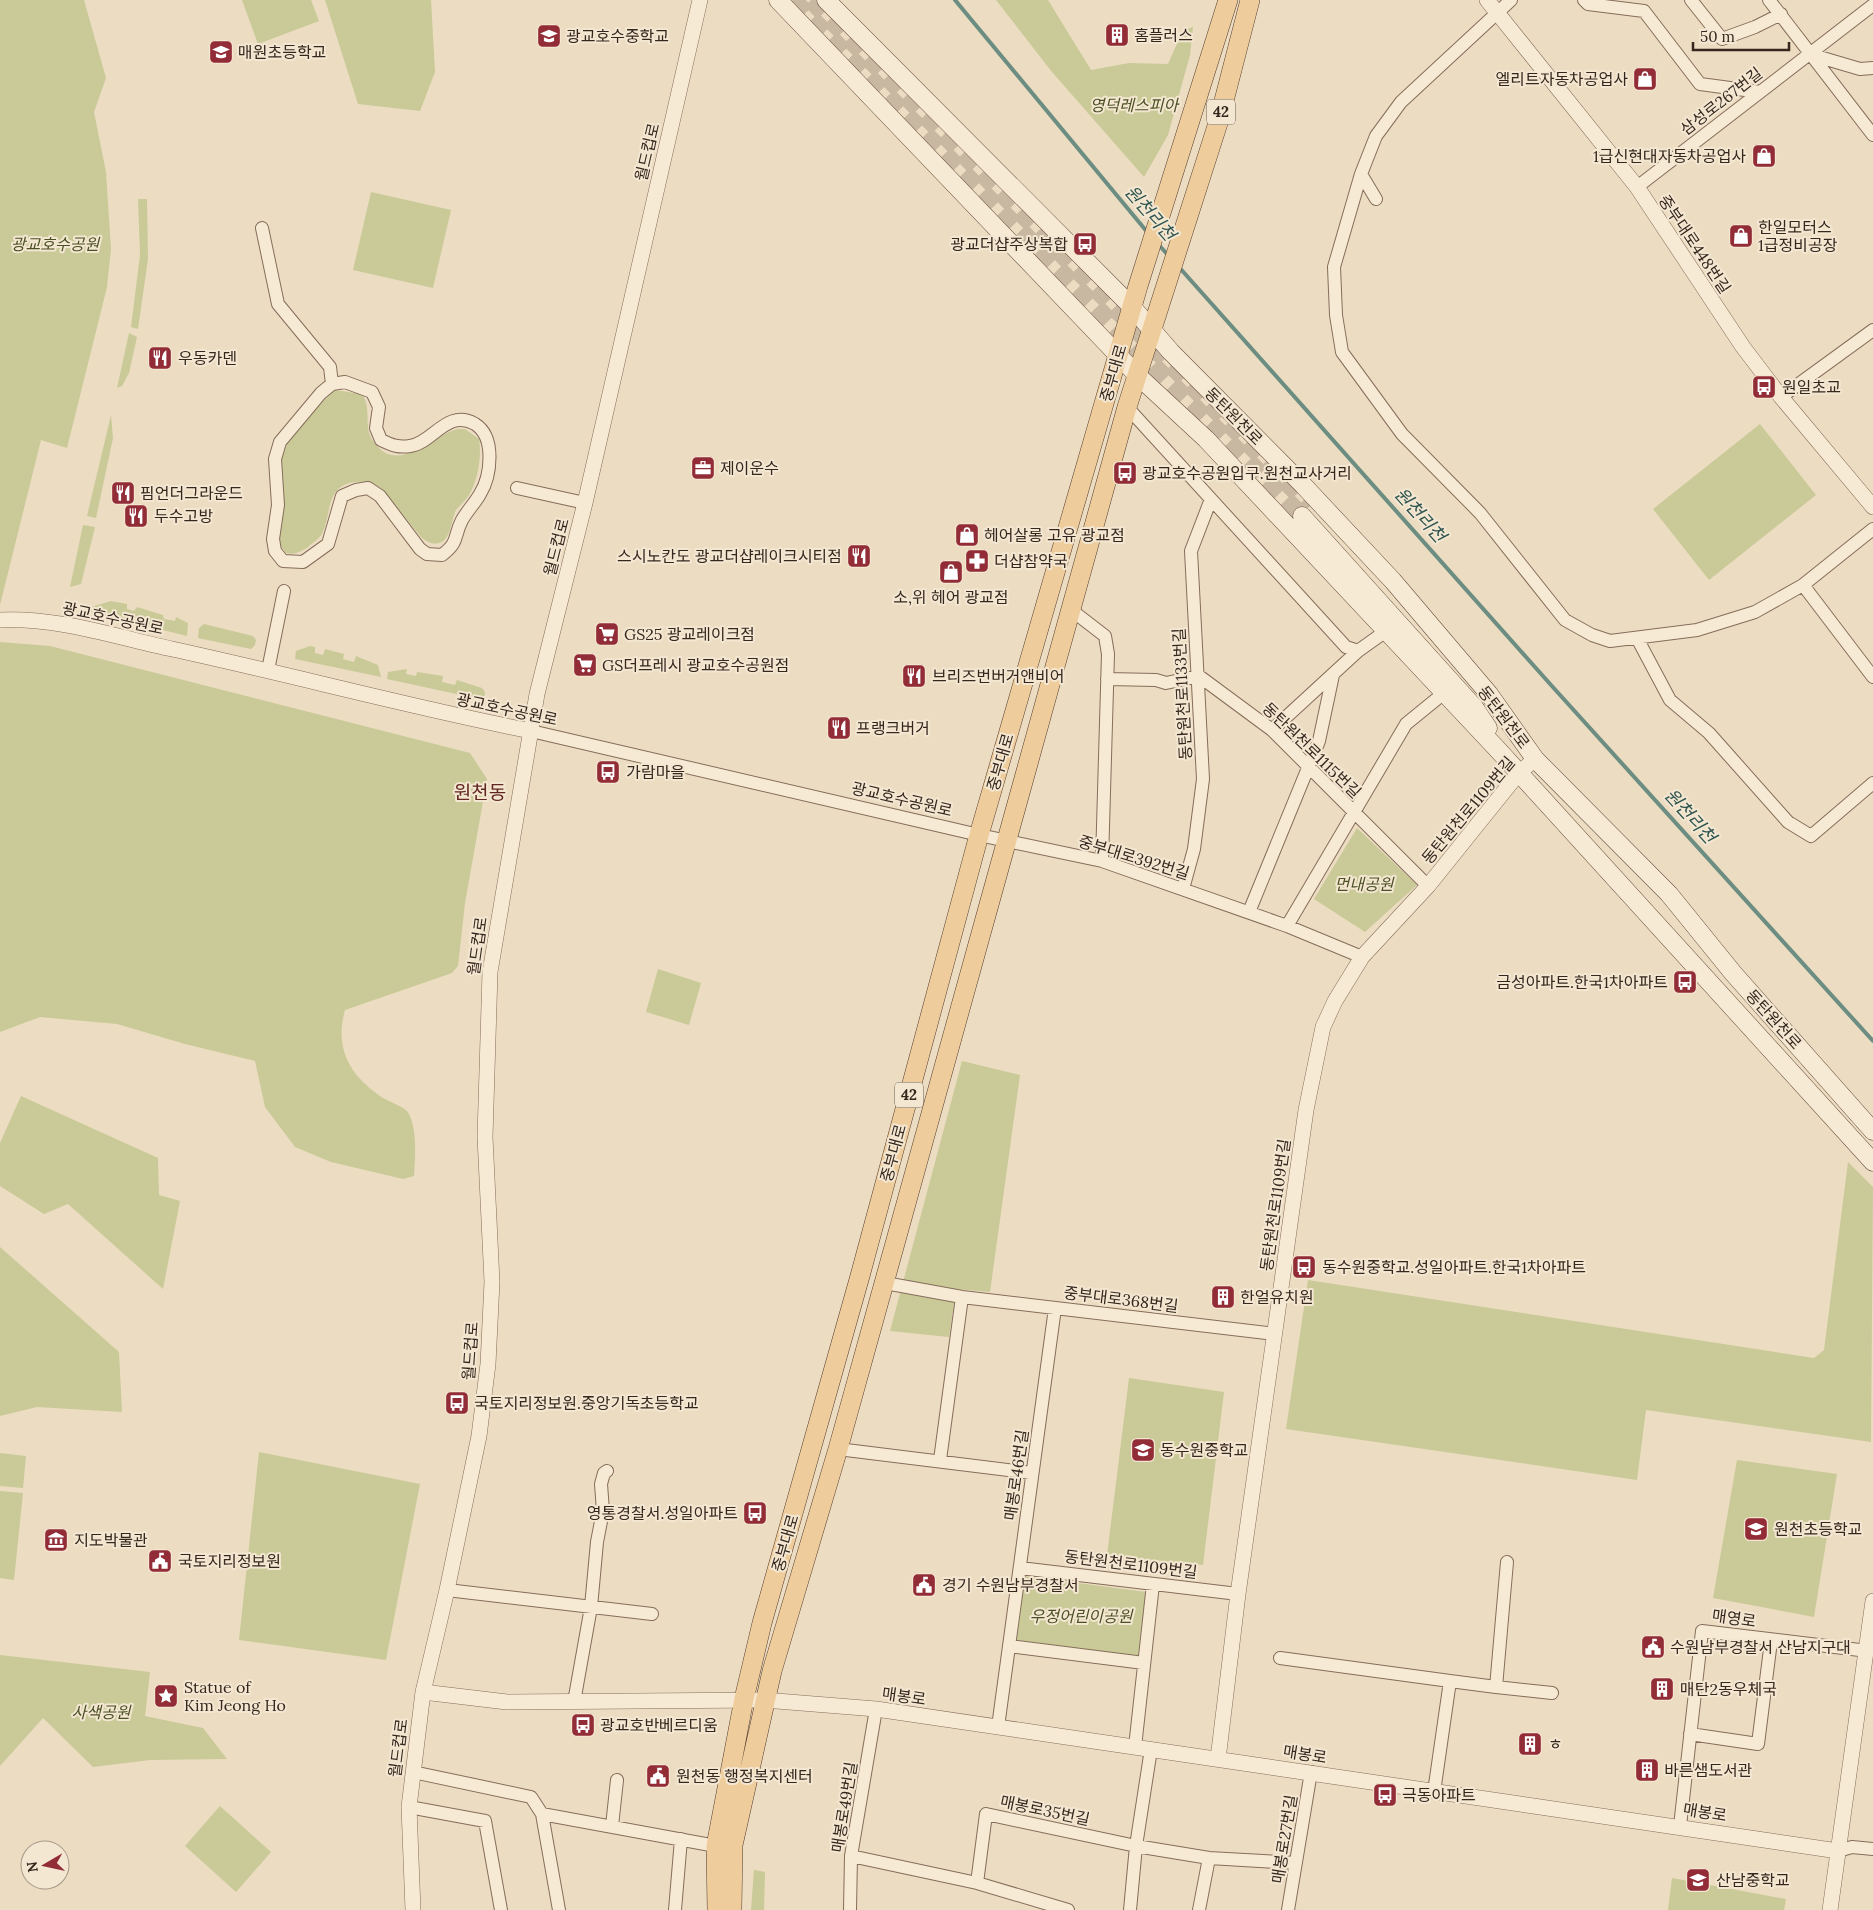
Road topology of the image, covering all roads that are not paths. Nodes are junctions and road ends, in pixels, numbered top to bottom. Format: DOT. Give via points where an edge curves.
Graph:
graph roads {
  1 [pos="700,0"];
  2 [pos="778,0"];
  3 [pos="826,0"];
  4 [pos="1228,0"];
  5 [pos="1250,0"];
  6 [pos="1511,0"];
  7 [pos="1584,0"];
  8 [pos="1691,0"];
  9 [pos="1769,0"];
  10 [pos="1873,5"];
  11 [pos="1492,6"];
  12 [pos="1781,14"];
  13 [pos="1809,54"];
  14 [pos="1873,68"];
  15 [pos="1760,92"];
  16 [pos="1873,135"];
  17 [pos="1361,174"];
  18 [pos="1637,187"];
  19 [pos="1376,199"];
  20 [pos="262,228"];
  21 [pos="1132,307"];
  22 [pos="1152,330"];
  23 [pos="1873,330"];
  24 [pos="1119,355"];
  25 [pos="1138,376"];
  26 [pos="332,384"];
  27 [pos="1781,397"];
  28 [pos="1127,407"];
  29 [pos="517,488"];
  30 [pos="1211,499"];
  31 [pos="585,503"];
  32 [pos="1873,507"];
  33 [pos="1873,529"];
  34 [pos="1804,585"];
  35 [pos="284,591"];
  36 [pos="1070,609"];
  37 [pos="0,620"];
  38 [pos="1386,631"];
  39 [pos="1637,638"];
  40 [pos="1358,651"];
  41 [pos="268,670"];
  42 [pos="1333,675"];
  43 [pos="1198,676"];
  44 [pos="1873,677"];
  45 [pos="1107,679"];
  46 [pos="1444,693"];
  47 [pos="1272,730"];
  48 [pos="530,732"];
  49 [pos="1535,758"];
  50 [pos="1309,767"];
  51 [pos="1518,774"];
  52 [pos="1873,783"];
  53 [pos="1354,812"];
  54 [pos="979,835"];
  55 [pos="1006,841"];
  56 [pos="1102,861"];
  57 [pos="1428,886"];
  58 [pos="1183,889"];
  59 [pos="1250,912"];
  60 [pos="1287,926"];
  61 [pos="1362,957"];
  62 [pos="1873,1131"];
  63 [pos="1873,1162"];
  64 [pos="884,1283"];
  65 [pos="962,1296"];
  66 [pos="1055,1308"];
  67 [pos="1275,1334"];
  68 [pos="838,1449"];
  69 [pos="940,1460"];
  70 [pos="607,1471"];
  71 [pos="1032,1473"];
  72 [pos="1507,1562"];
  73 [pos="1020,1568"];
  74 [pos="1153,1584"];
  75 [pos="448,1590"];
  76 [pos="1238,1594"];
  77 [pos="1873,1601"];
  78 [pos="591,1608"];
  79 [pos="652,1614"];
  80 [pos="762,1623"];
  81 [pos="784,1629"];
  82 [pos="1771,1641"];
  83 [pos="1009,1646"];
  84 [pos="1868,1651"];
  85 [pos="1280,1658"];
  86 [pos="1144,1663"];
  87 [pos="1450,1681"];
  88 [pos="1496,1687"];
  89 [pos="422,1692"];
  90 [pos="1552,1693"];
  91 [pos="744,1700"];
  92 [pos="764,1700"];
  93 [pos="574,1702"];
  94 [pos="876,1709"];
  95 [pos="998,1727"];
  96 [pos="1690,1734"];
  97 [pos="1135,1747"];
  98 [pos="1151,1750"];
  99 [pos="1218,1759"];
  100 [pos="413,1772"];
  101 [pos="1311,1772"];
  102 [pos="617,1780"];
  103 [pos="1434,1792"];
  104 [pos="409,1807"];
  105 [pos="542,1814"];
  106 [pos="612,1826"];
  107 [pos="1680,1826"];
  108 [pos="681,1839"];
  109 [pos="716,1846"];
  110 [pos="1136,1846"];
  111 [pos="1873,1849"];
  112 [pos="1838,1851"];
  113 [pos="852,1856"];
  114 [pos="1209,1858"];
  115 [pos="1296,1863"];
  116 [pos="977,1884"];
  117 [pos="413,1910"];
  118 [pos="501,1910"];
  119 [pos="559,1910"];
  120 [pos="675,1910"];
  121 [pos="717,1910"];
  122 [pos="732,1910"];
  123 [pos="850,1910"];
  124 [pos="1068,1910"];
  125 [pos="1130,1910"];
  126 [pos="1199,1910"];
  127 [pos="1288,1910"];
  128 [pos="1830,1910"];
  1 -- 31 [label="street, 월드컵로"];
  2 -- 24 [label="main road, 동탄원천로"];
  3 -- 21 [label="main road, 동탄원천로"];
  4 -- 21 [label="main road, 중부대로 / 42"];
  5 -- 22 [label="main road, 중부대로 / 42" via="1219,120"];
  6 -- 11 [label="street"];
  7 -- 15 [label="street" via="1588,4 1644,11 1700,84"];
  8 -- 12 [label="street" via="1722,39"];
  9 -- 12 [label="street"];
  10 -- 13 [label="street, 삼성로267번길"];
  11 -- 17 [label="street" via="1401,102 1376,136"];
  11 -- 18 [label="street, 중부대로448번길"];
  12 -- 13 [label="street"];
  13 -- 14 [label="street" via="1860,69"];
  13 -- 15 [label="street, 삼성로267번길"];
  13 -- 16 [label="street"];
  15 -- 18 [label="street, 삼성로267번길"];
  17 -- 19 [label="street"];
  17 -- 39 [label="street" via="1334,267 1336,315 1342,352 1402,434 1480,513 1565,620 1610,641"];
  18 -- 27 [label="street, 중부대로448번길" via="1743,347"];
  20 -- 26 [label="street" via="278,304 330,367"];
  21 -- 22 [label="main road, 동탄원천로"];
  21 -- 24 [label="main road, 중부대로 / 42"];
  22 -- 25 [label="main road, 중부대로 / 42"];
  22 -- 49 [label="main road, 동탄원천로" via="1393,581 1489,694"];
  23 -- 27 [label="street"];
  24 -- 25 [label="main road, 동탄원천로"];
  24 -- 54 [label="main road, 중부대로 / 42"];
  25 -- 28 [label="main road, 중부대로 / 42"];
  25 -- 38 [label="main road, 동탄원천로" via="1206,439"];
  26 -- 26 [label="street" via="280,442 275,459 278,505 273,539 275,551 283,561 303,562 328,544 342,496 368,488 380,496 420,549 427,554 442,555 454,546 462,520 482,492 490,456 488,438 475,424 459,419 412,446 397,447 381,440 376,428 379,407 372,392 344,382"];
  27 -- 32 [label="street, 중부대로448번길"];
  28 -- 30 [label="street"];
  28 -- 36 [label="main road, 중부대로 / 42"];
  29 -- 31 [label="street"];
  30 -- 40 [label="street" via="1346,646"];
  30 -- 43 [label="street, 동탄원천로1133번길" via="1191,551"];
  31 -- 48 [label="street, 월드컵로"];
  33 -- 34 [label="street"];
  34 -- 39 [label="street" via="1755,612 1697,630"];
  34 -- 44 [label="street"];
  35 -- 41 [label="street"];
  36 -- 45 [label="street" via="1105,636"];
  36 -- 55 [label="main road, 중부대로 / 42"];
  37 -- 41 [label="street, 광교호수공원로" via="42,620"];
  38 -- 40 [label="street"];
  38 -- 46 [label="main road, 동탄원천로"];
  39 -- 52 [label="street" via="1670,700 1709,733 1788,822 1803,832 1810,836"];
  40 -- 42 [label="street"];
  41 -- 48 [label="street, 광교호수공원로" via="370,697"];
  42 -- 47 [label="street"];
  42 -- 50 [label="street" via="1319,741"];
  43 -- 45 [label="street" via="1166,683"];
  43 -- 47 [label="street, 동탄원천로1115번길"];
  43 -- 58 [label="street, 동탄원천로1133번길" via="1203,779 1194,849"];
  45 -- 56 [label="street"];
  46 -- 51 [label="main road, 동탄원천로"];
  46 -- 53 [label="street, 동탄원천로1115번길" via="1406,724"];
  47 -- 50 [label="street, 동탄원천로1115번길"];
  48 -- 54 [label="street, 광교호수공원로"];
  48 -- 75 [label="street, 월드컵로" via="490,972 485,1137 492,1282 488,1364 479,1436"];
  49 -- 51 [label="street, 동탄원천로1109번길"];
  49 -- 51 [label="main road" via="1306,511 1474,707"];
  49 -- 62 [label="main road, 동탄원천로" via="1669,894 1733,974"];
  50 -- 53 [label="street, 동탄원천로1115번길"];
  50 -- 59 [label="street"];
  51 -- 57 [label="street, 동탄원천로1109번길"];
  51 -- 63 [label="main road, 동탄원천로"];
  53 -- 57 [label="street, 동탄원천로1109번길"];
  53 -- 60 [label="street, 동탄원천로1115번길"];
  54 -- 55 [label="street, 광교호수공원로"];
  54 -- 80 [label="main road, 중부대로 / 42"];
  55 -- 56 [label="street, 중부대로392번길"];
  55 -- 64 [label="main road, 중부대로 / 42"];
  56 -- 58 [label="street, 중부대로392번길"];
  57 -- 61 [label="street, 동탄원천로1109번길"];
  58 -- 59 [label="street, 중부대로392번길"];
  59 -- 60 [label="street, 중부대로392번길"];
  60 -- 61 [label="street, 중부대로392번길"];
  61 -- 67 [label="street, 동탄원천로1109번길" via="1323,1027 1306,1110"];
  64 -- 65 [label="street, 중부대로368번길"];
  64 -- 68 [label="main road, 중부대로 / 42"];
  65 -- 66 [label="street, 중부대로368번길"];
  65 -- 69 [label="street"];
  66 -- 67 [label="street, 중부대로368번길"];
  66 -- 71 [label="street, 매봉로46번길"];
  67 -- 76 [label="street, 동탄원천로1109번길"];
  68 -- 69 [label="street"];
  68 -- 81 [label="main road, 중부대로 / 42"];
  69 -- 71 [label="street"];
  70 -- 78 [label="street" via="601,1484 603,1510"];
  71 -- 73 [label="street, 매봉로46번길"];
  72 -- 88 [label="street"];
  73 -- 74 [label="street, 동탄원천로1109번길"];
  73 -- 83 [label="street, 매봉로46번길"];
  74 -- 76 [label="street, 동탄원천로1109번길"];
  74 -- 86 [label="street"];
  75 -- 78 [label="street"];
  75 -- 89 [label="street, 월드컵로"];
  76 -- 99 [label="street, 동탄원천로1109번길"];
  77 -- 84 [label="street"];
  78 -- 79 [label="street"];
  78 -- 93 [label="street"];
  80 -- 81 [label="main road"];
  80 -- 91 [label="main road, 중부대로 / 42"];
  81 -- 92 [label="main road, 중부대로 / 42"];
  82 -- 84 [label="street, 매영로"];
  82 -- 96 [label="street" via="1758,1744"];
  82 -- 96 [label="street, 매영로" via="1702,1631"];
  83 -- 86 [label="street"];
  83 -- 95 [label="street, 매봉로46번길"];
  84 -- 112 [label="street"];
  85 -- 87 [label="street"];
  86 -- 97 [label="street"];
  87 -- 88 [label="street"];
  87 -- 103 [label="street"];
  88 -- 90 [label="street"];
  89 -- 93 [label="street, 매봉로" via="507,1702"];
  89 -- 100 [label="street, 월드컵로"];
  91 -- 92 [label="street, 매봉로"];
  91 -- 93 [label="street, 매봉로"];
  91 -- 109 [label="main road, 중부대로 / 42"];
  92 -- 94 [label="street, 매봉로"];
  92 -- 122 [label="main road, 중부대로 / 42" via="733,1844"];
  94 -- 95 [label="street, 매봉로"];
  94 -- 113 [label="street, 매봉로49번길"];
  95 -- 97 [label="street, 매봉로"];
  96 -- 107 [label="street, 매영로"];
  97 -- 98 [label="street, 매봉로"];
  98 -- 99 [label="street, 매봉로"];
  98 -- 110 [label="street"];
  99 -- 101 [label="street, 매봉로"];
  100 -- 104 [label="street, 월드컵로"];
  100 -- 105 [label="street" via="531,1797"];
  101 -- 103 [label="street, 매봉로"];
  101 -- 115 [label="street, 매봉로27번길"];
  102 -- 106 [label="street"];
  103 -- 107 [label="street, 매봉로"];
  104 -- 117 [label="street, 월드컵로"];
  104 -- 118 [label="street" via="485,1821"];
  105 -- 106 [label="street"];
  105 -- 119 [label="street"];
  106 -- 108 [label="street"];
  107 -- 112 [label="street, 매봉로"];
  108 -- 109 [label="street"];
  108 -- 120 [label="street"];
  109 -- 121 [label="main road, 중부대로 / 42"];
  110 -- 114 [label="street, 매봉로35번길"];
  110 -- 116 [label="street, 매봉로35번길" via="986,1814"];
  110 -- 125 [label="street"];
  111 -- 112 [label="street" via="1852,1847"];
  112 -- 128 [label="street"];
  113 -- 116 [label="street"];
  113 -- 123 [label="street, 매봉로49번길"];
  114 -- 115 [label="street, 매봉로35번길"];
  114 -- 126 [label="street"];
  115 -- 127 [label="street, 매봉로27번길"];
  116 -- 124 [label="street"];
}
